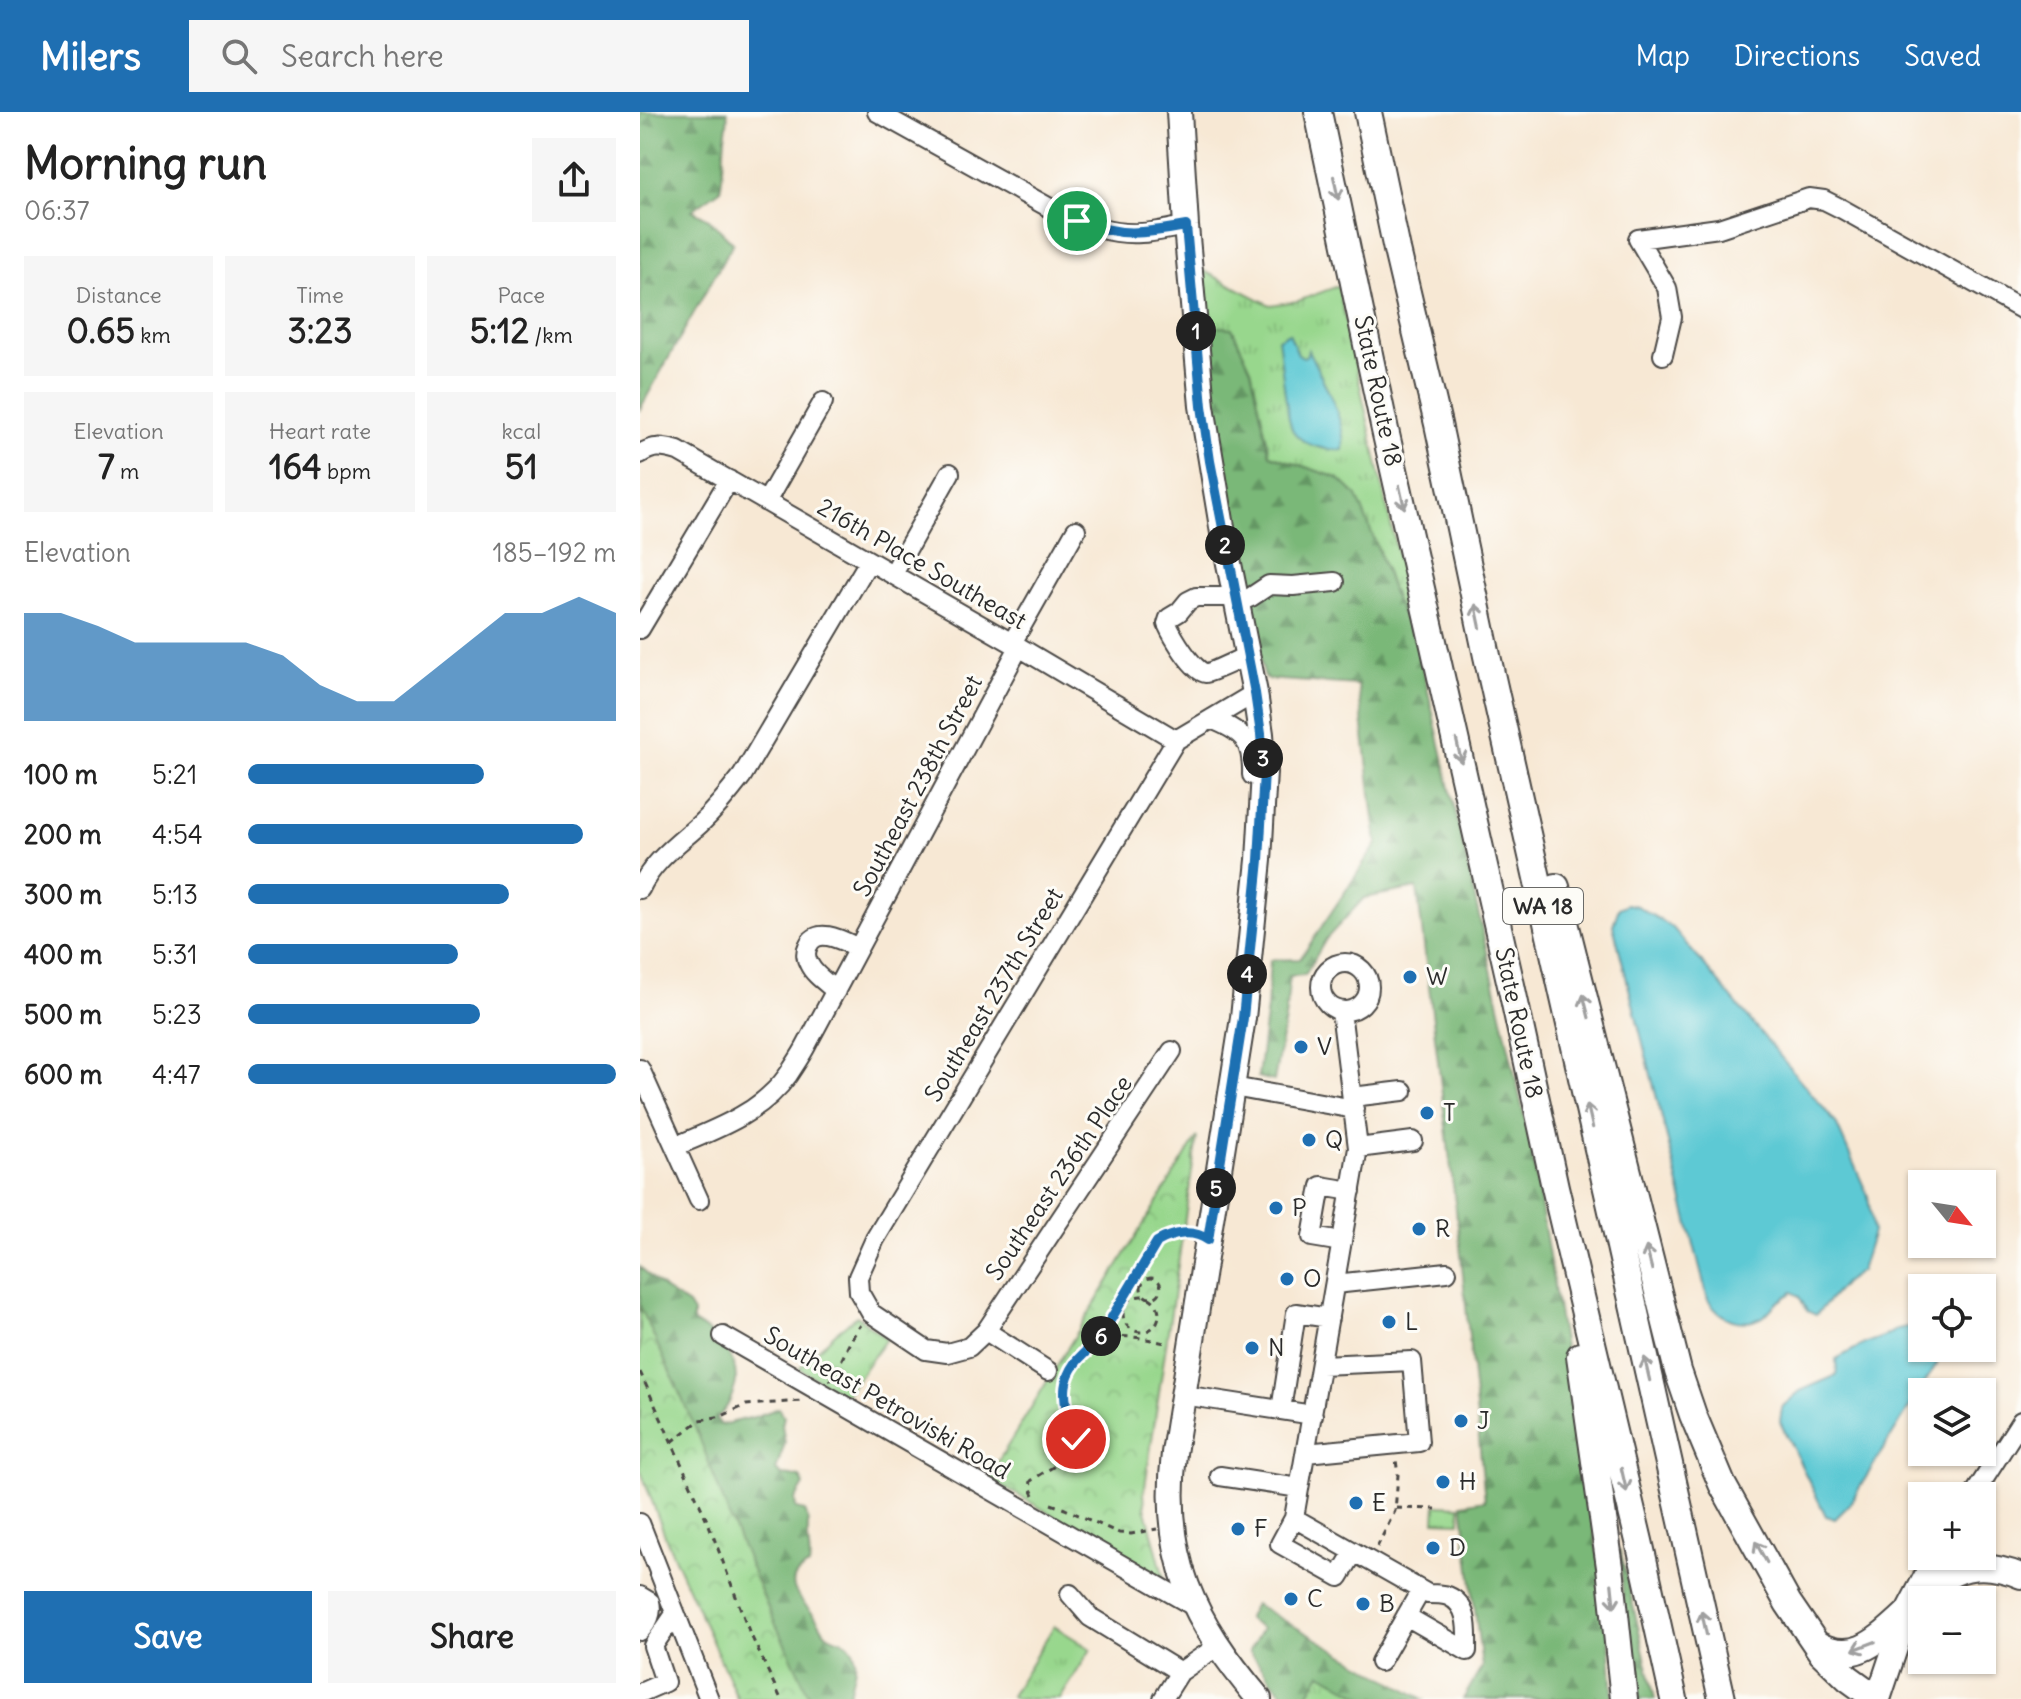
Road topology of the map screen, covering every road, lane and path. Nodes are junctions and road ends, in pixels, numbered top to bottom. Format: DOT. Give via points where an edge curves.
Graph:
graph roads {
  1 [pos="877,112"];
  2 [pos="1179,112"];
  3 [pos="1318,112"];
  4 [pos="1368,112"];
  5 [pos="1186,226"];
  6 [pos="2021,309"];
  7 [pos="1663,355"];
  8 [pos="823,402"];
  9 [pos="640,454"];
  10 [pos="950,473"];
  11 [pos="729,480"];
  12 [pos="766,502"];
  13 [pos="1076,530"];
  14 [pos="869,561"];
  15 [pos="893,574"];
  16 [pos="1335,582"];
  17 [pos="1236,600"];
  18 [pos="640,629"];
  19 [pos="1016,645"];
  20 [pos="1247,656"];
  21 [pos="1487,656"];
  22 [pos="1255,693"];
  23 [pos="1211,719"];
  24 [pos="1176,740"];
  25 [pos="1260,845"];
  26 [pos="640,889"];
  27 [pos="858,948"];
  28 [pos="836,991"];
  29 [pos="1341,1011"];
  30 [pos="1172,1051"];
  31 [pos="640,1069"];
  32 [pos="1233,1087"];
  33 [pos="1403,1091"];
  34 [pos="1353,1103"];
  35 [pos="1413,1141"];
  36 [pos="676,1146"];
  37 [pos="1358,1148"];
  38 [pos="1555,1187"];
  39 [pos="1351,1191"];
  40 [pos="699,1200"];
  41 [pos="1208,1240"];
  42 [pos="1342,1242"];
  43 [pos="1447,1272"];
  44 [pos="1335,1284"];
  45 [pos="1149,1297"];
  46 [pos="1329,1318"];
  47 [pos="986,1331"];
  48 [pos="1140,1332"];
  49 [pos="723,1336"];
  50 [pos="1139,1338"];
  51 [pos="1096,1344"];
  52 [pos="1169,1344"];
  53 [pos="1321,1365"];
  54 [pos="1048,1371"];
  55 [pos="640,1372"];
  56 [pos="1183,1395"];
  57 [pos="1281,1410"];
  58 [pos="1313,1415"];
  59 [pos="2021,1421"];
  60 [pos="1394,1444"];
  61 [pos="1306,1453"];
  62 [pos="1220,1476"];
  63 [pos="1982,1482"];
  64 [pos="1299,1488"];
  65 [pos="1038,1499"];
  66 [pos="1048,1503"];
  67 [pos="1395,1508"];
  68 [pos="1436,1509"];
  69 [pos="1294,1518"];
  70 [pos="640,1524"];
  71 [pos="1172,1526"];
  72 [pos="1361,1556"];
  73 [pos="1996,1557"];
  74 [pos="2021,1575"];
  75 [pos="1934,1586"];
  76 [pos="1421,1590"];
  77 [pos="1070,1594"];
  78 [pos="640,1596"];
  79 [pos="1195,1607"];
  80 [pos="675,1614"];
  81 [pos="1908,1614"];
  82 [pos="1406,1616"];
  83 [pos="1908,1624"];
  84 [pos="640,1631"];
  85 [pos="1814,1643"];
  86 [pos="1218,1646"];
  87 [pos="646,1649"];
  88 [pos="1380,1662"];
  89 [pos="1180,1672"];
  90 [pos="641,1688"];
  91 [pos="668,1691"];
  92 [pos="706,1698"];
  93 [pos="781,1699"];
  94 [pos="1163,1699"];
  95 [pos="1259,1699"];
  96 [pos="1624,1699"];
  97 [pos="1674,1699"];
  98 [pos="1722,1699"];
  99 [pos="1877,1699"];
  1 -- 5 [label="street" via="1086,224 1143,234"];
  2 -- 5 [label="main road"];
  3 -- 38 [label="highway, State Route 18 / WA 18, one-way"];
  21 -- 4 [label="highway, State Route 18 / WA 18, one-way"];
  5 -- 17 [label="main road" via="1204,420"];
  6 -- 7 [label="street" via="1842,209 1809,198 1719,228 1638,239 1667,288 1672,317"];
  8 -- 12 [label="street"];
  9 -- 11 [label="street, 216th Place Southeast" via="661,446"];
  10 -- 15 [label="street"];
  11 -- 12 [label="street, 216th Place Southeast"];
  11 -- 18 [label="street"];
  12 -- 14 [label="street, 216th Place Southeast"];
  13 -- 19 [label="street, Southeast 238th Street"];
  14 -- 15 [label="street, 216th Place Southeast"];
  14 -- 26 [label="street" via="742,776 664,855"];
  15 -- 19 [label="street, 216th Place Southeast"];
  16 -- 17 [label="street" via="1269,585"];
  17 -- 20 [label="main road"];
  17 -- 20 [label="street" via="1196,597 1167,624 1203,672"];
  19 -- 24 [label="street, 216th Place Southeast"];
  19 -- 27 [label="street, Southeast 238th Street"];
  20 -- 22 [label="main road"];
  85 -- 21 [label="highway, one-way" via="1722,1484 1688,1400 1544,840"];
  98 -- 21 [label="highway, State Route 18 / WA 18, one-way"];
  22 -- 23 [label="street, Southeast 237th Street"];
  22 -- 25 [label="main road" via="1264,772"];
  23 -- 24 [label="street, Southeast 237th Street"];
  23 -- 25 [label="street" via="1240,733 1253,757 1251,820"];
  24 -- 47 [label="street, Southeast 237th Street" via="875,1239 858,1277 859,1292 871,1313 926,1350 947,1353 969,1347"];
  25 -- 32 [label="main road"];
  27 -- 28 [label="street, Southeast 238th Street"];
  27 -- 28 [label="street" via="821,936 808,946 809,966"];
  28 -- 36 [label="street, Southeast 238th Street" via="787,1078 728,1124"];
  29 -- 34 [label="street"];
  30 -- 47 [label="street, Southeast 236th Place"];
  31 -- 36 [label="street"];
  32 -- 34 [label="street"];
  32 -- 41 [label="main road"];
  33 -- 34 [label="street"];
  34 -- 37 [label="street"];
  35 -- 37 [label="street"];
  36 -- 40 [label="street"];
  37 -- 39 [label="street"];
  38 -- 96 [label="highway, one-way"];
  38 -- 97 [label="highway, State Route 18 / WA 18, one-way"];
  39 -- 42 [label="street"];
  39 -- 42 [label="street" via="1321,1186 1312,1237"];
  41 -- 51 [label="path" via="1186,1233 1157,1242"];
  41 -- 56 [label="main road"];
  42 -- 44 [label="street"];
  43 -- 44 [label="street"];
  44 -- 46 [label="street"];
  45 -- 45 [label="path" via="1160,1291 1154,1279 1142,1285"];
  45 -- 48 [label="path" via="1158,1308 1157,1322"];
  45 -- 48 [label="path" via="1135,1296 1122,1313 1127,1326"];
  46 -- 53 [label="street"];
  46 -- 57 [label="street" via="1296,1313"];
  47 -- 54 [label="street"];
  48 -- 50 [label="path"];
  49 -- 79 [label="street, Southeast Petroviski Road"];
  50 -- 51 [label="path" via="1116,1337"];
  50 -- 52 [label="path"];
  51 -- 65 [label="path" via="1066,1380 1065,1406 1076,1439 1072,1455 1031,1481"];
  53 -- 58 [label="street"];
  53 -- 60 [label="street" via="1412,1361 1419,1442"];
  55 -- 93 [label="path"];
  56 -- 57 [label="street"];
  56 -- 71 [label="main road" via="1171,1481"];
  57 -- 58 [label="street"];
  58 -- 61 [label="street"];
  59 -- 63 [label="street"];
  60 -- 61 [label="street"];
  60 -- 67 [label="path"];
  61 -- 64 [label="street"];
  62 -- 64 [label="street"];
  64 -- 69 [label="street"];
  66 -- 71 [label="path" via="1119,1533"];
  67 -- 68 [label="path"];
  67 -- 72 [label="path" via="1381,1541"];
  69 -- 72 [label="street"];
  69 -- 72 [label="street" via="1280,1544 1339,1577"];
  70 -- 80 [label="street"];
  71 -- 79 [label="main road"];
  72 -- 76 [label="street"];
  73 -- 74 [label="main road"];
  74 -- 75 [label="main road" via="1978,1567 1957,1571"];
  76 -- 82 [label="street"];
  76 -- 82 [label="street" via="1459,1604 1466,1619 1467,1651"];
  77 -- 89 [label="street" via="1090,1617"];
  78 -- 84 [label="street" via="650,1602 651,1615"];
  79 -- 86 [label="main road"];
  80 -- 87 [label="street"];
  80 -- 92 [label="street"];
  81 -- 85 [label="highway, one-way" via="1876,1642 1856,1651 1835,1652"];
  82 -- 88 [label="street"];
  83 -- 99 [label="main road"];
  85 -- 99 [label="highway"];
  86 -- 89 [label="street"];
  86 -- 95 [label="main road"];
  87 -- 91 [label="street"];
  89 -- 94 [label="street"];
  90 -- 91 [label="street"];
}
